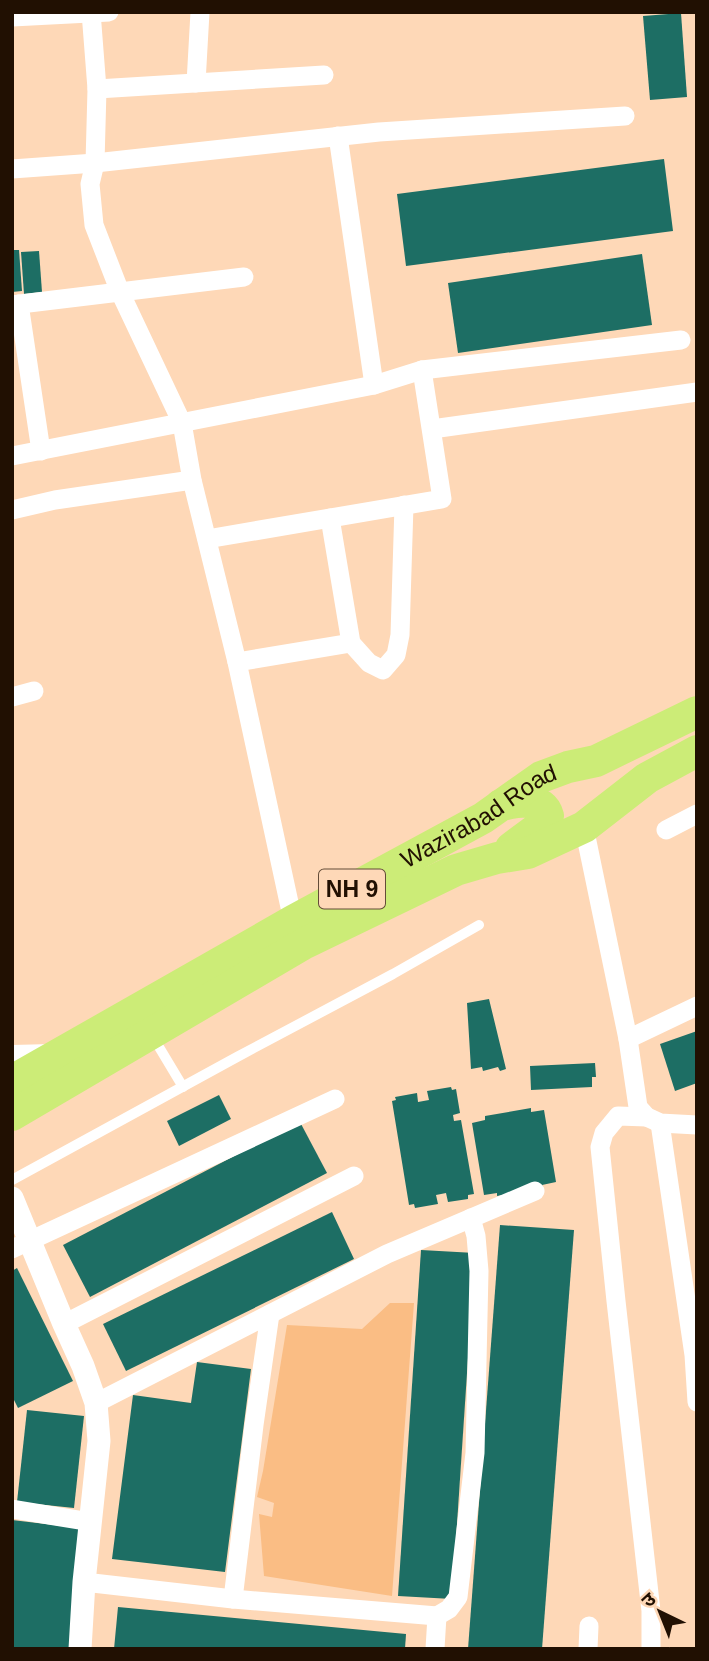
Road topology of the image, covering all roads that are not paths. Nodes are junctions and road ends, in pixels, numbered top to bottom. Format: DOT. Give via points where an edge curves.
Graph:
graph roads {
  1 [pos="200,12"];
  2 [pos="97,13"];
  3 [pos="12,17"];
  4 [pos="324,75"];
  5 [pos="196,83"];
  6 [pos="97,89"];
  7 [pos="625,116"];
  8 [pos="338,136"];
  9 [pos="95,163"];
  10 [pos="12,169"];
  11 [pos="244,277"];
  12 [pos="120,292"];
  13 [pos="16,304"];
  14 [pos="681,340"];
  15 [pos="422,370"];
  16 [pos="374,385"];
  17 [pos="697,392"];
  18 [pos="181,423"];
  19 [pos="432,429"];
  20 [pos="41,451"];
  21 [pos="12,456"];
  22 [pos="192,480"];
  23 [pos="404,505"];
  24 [pos="12,510"];
  25 [pos="330,518"];
  26 [pos="206,539"];
  27 [pos="351,643"];
  28 [pos="237,662"];
  29 [pos="34,691"];
  30 [pos="12,696"];
  31 [pos="697,712"];
  32 [pos="697,751"];
  33 [pos="501,805"];
  34 [pos="697,814"];
  35 [pos="584,827"];
  36 [pos="666,830"];
  37 [pos="497,859"];
  38 [pos="293,921"];
  39 [pos="480,925"];
  40 [pos="697,1006"];
  41 [pos="151,1034"];
  42 [pos="628,1038"];
  43 [pos="53,1057"];
  44 [pos="12,1058"];
  45 [pos="12,1081"];
  46 [pos="183,1087"];
  47 [pos="335,1099"];
  48 [pos="12,1115"];
  49 [pos="654,1120"];
  50 [pos="697,1125"];
  51 [pos="354,1176"];
  52 [pos="12,1180"];
  53 [pos="535,1191"];
  54 [pos="12,1198"];
  55 [pos="471,1218"];
  56 [pos="21,1245"];
  57 [pos="270,1314"];
  58 [pos="64,1324"];
  59 [pos="697,1402"];
  60 [pos="96,1403"];
  61 [pos="12,1508"];
  62 [pos="91,1521"];
  63 [pos="84,1582"];
  64 [pos="233,1599"];
  65 [pos="437,1616"];
  66 [pos="589,1626"];
  67 [pos="80,1649"];
  68 [pos="435,1649"];
  69 [pos="588,1649"];
  70 [pos="651,1649"];
  1 -- 5 [label="street"];
  2 -- 3 [label="street"];
  2 -- 6 [label="street"];
  4 -- 5 [label="street"];
  5 -- 6 [label="street"];
  6 -- 9 [label="street"];
  7 -- 8 [label="street"];
  8 -- 9 [label="street"];
  8 -- 16 [label="street"];
  9 -- 10 [label="street"];
  9 -- 12 [label="street" via="90,184 94,225"];
  11 -- 12 [label="street"];
  12 -- 13 [label="street"];
  12 -- 18 [label="street"];
  13 -- 20 [label="street"];
  14 -- 15 [label="street"];
  15 -- 16 [label="street"];
  15 -- 19 [label="street"];
  16 -- 18 [label="street"];
  17 -- 19 [label="street"];
  18 -- 20 [label="street"];
  18 -- 22 [label="street"];
  19 -- 23 [label="street" via="442,499"];
  20 -- 21 [label="street"];
  22 -- 24 [label="street"];
  22 -- 26 [label="street"];
  23 -- 25 [label="street"];
  23 -- 27 [label="street" via="396,655 383,670 369,663"];
  25 -- 26 [label="street"];
  25 -- 27 [label="street"];
  26 -- 28 [label="street"];
  27 -- 28 [label="street"];
  28 -- 38 [label="street"];
  29 -- 30 [label="street"];
  31 -- 33 [label="highway, Wazirabad Road / NH 9" via="596,761 541,777"];
  32 -- 35 [label="highway, Wazirabad Road / NH 9" via="647,778"];
  33 -- 37 [label="highway" via="526,800 541,805 548,816"];
  33 -- 38 [label="highway, Wazirabad Road / NH 9"];
  34 -- 36 [label="street"];
  35 -- 37 [label="highway, Wazirabad Road / NH 9" via="528,853"];
  35 -- 42 [label="street"];
  37 -- 41 [label="highway, Wazirabad Road / NH 9" via="456,870 305,943"];
  38 -- 43 [label="highway, Wazirabad Road / NH 9"];
  39 -- 46 [label="lane"];
  40 -- 42 [label="street"];
  41 -- 46 [label="lane"];
  41 -- 48 [label="highway, Wazirabad Road / NH 9"];
  42 -- 49 [label="street" via="638,1107"];
  43 -- 44 [label="main road"];
  43 -- 45 [label="highway, Wazirabad Road / NH 9"];
  46 -- 52 [label="lane"];
  47 -- 56 [label="street"];
  49 -- 50 [label="street"];
  49 -- 59 [label="street" via="694,1355"];
  49 -- 70 [label="street" via="618,1116 604,1133 600,1147 651,1611"];
  51 -- 58 [label="street"];
  53 -- 55 [label="street"];
  54 -- 56 [label="street"];
  55 -- 57 [label="street" via="387,1254"];
  55 -- 65 [label="street" via="479,1271 475,1453 458,1597"];
  56 -- 58 [label="street"];
  57 -- 60 [label="street"];
  57 -- 64 [label="street"];
  58 -- 60 [label="street"];
  60 -- 62 [label="street" via="99,1441"];
  61 -- 62 [label="street"];
  62 -- 63 [label="street"];
  63 -- 64 [label="street"];
  63 -- 67 [label="street"];
  64 -- 65 [label="street"];
  65 -- 68 [label="street"];
  66 -- 69 [label="street"];
}
